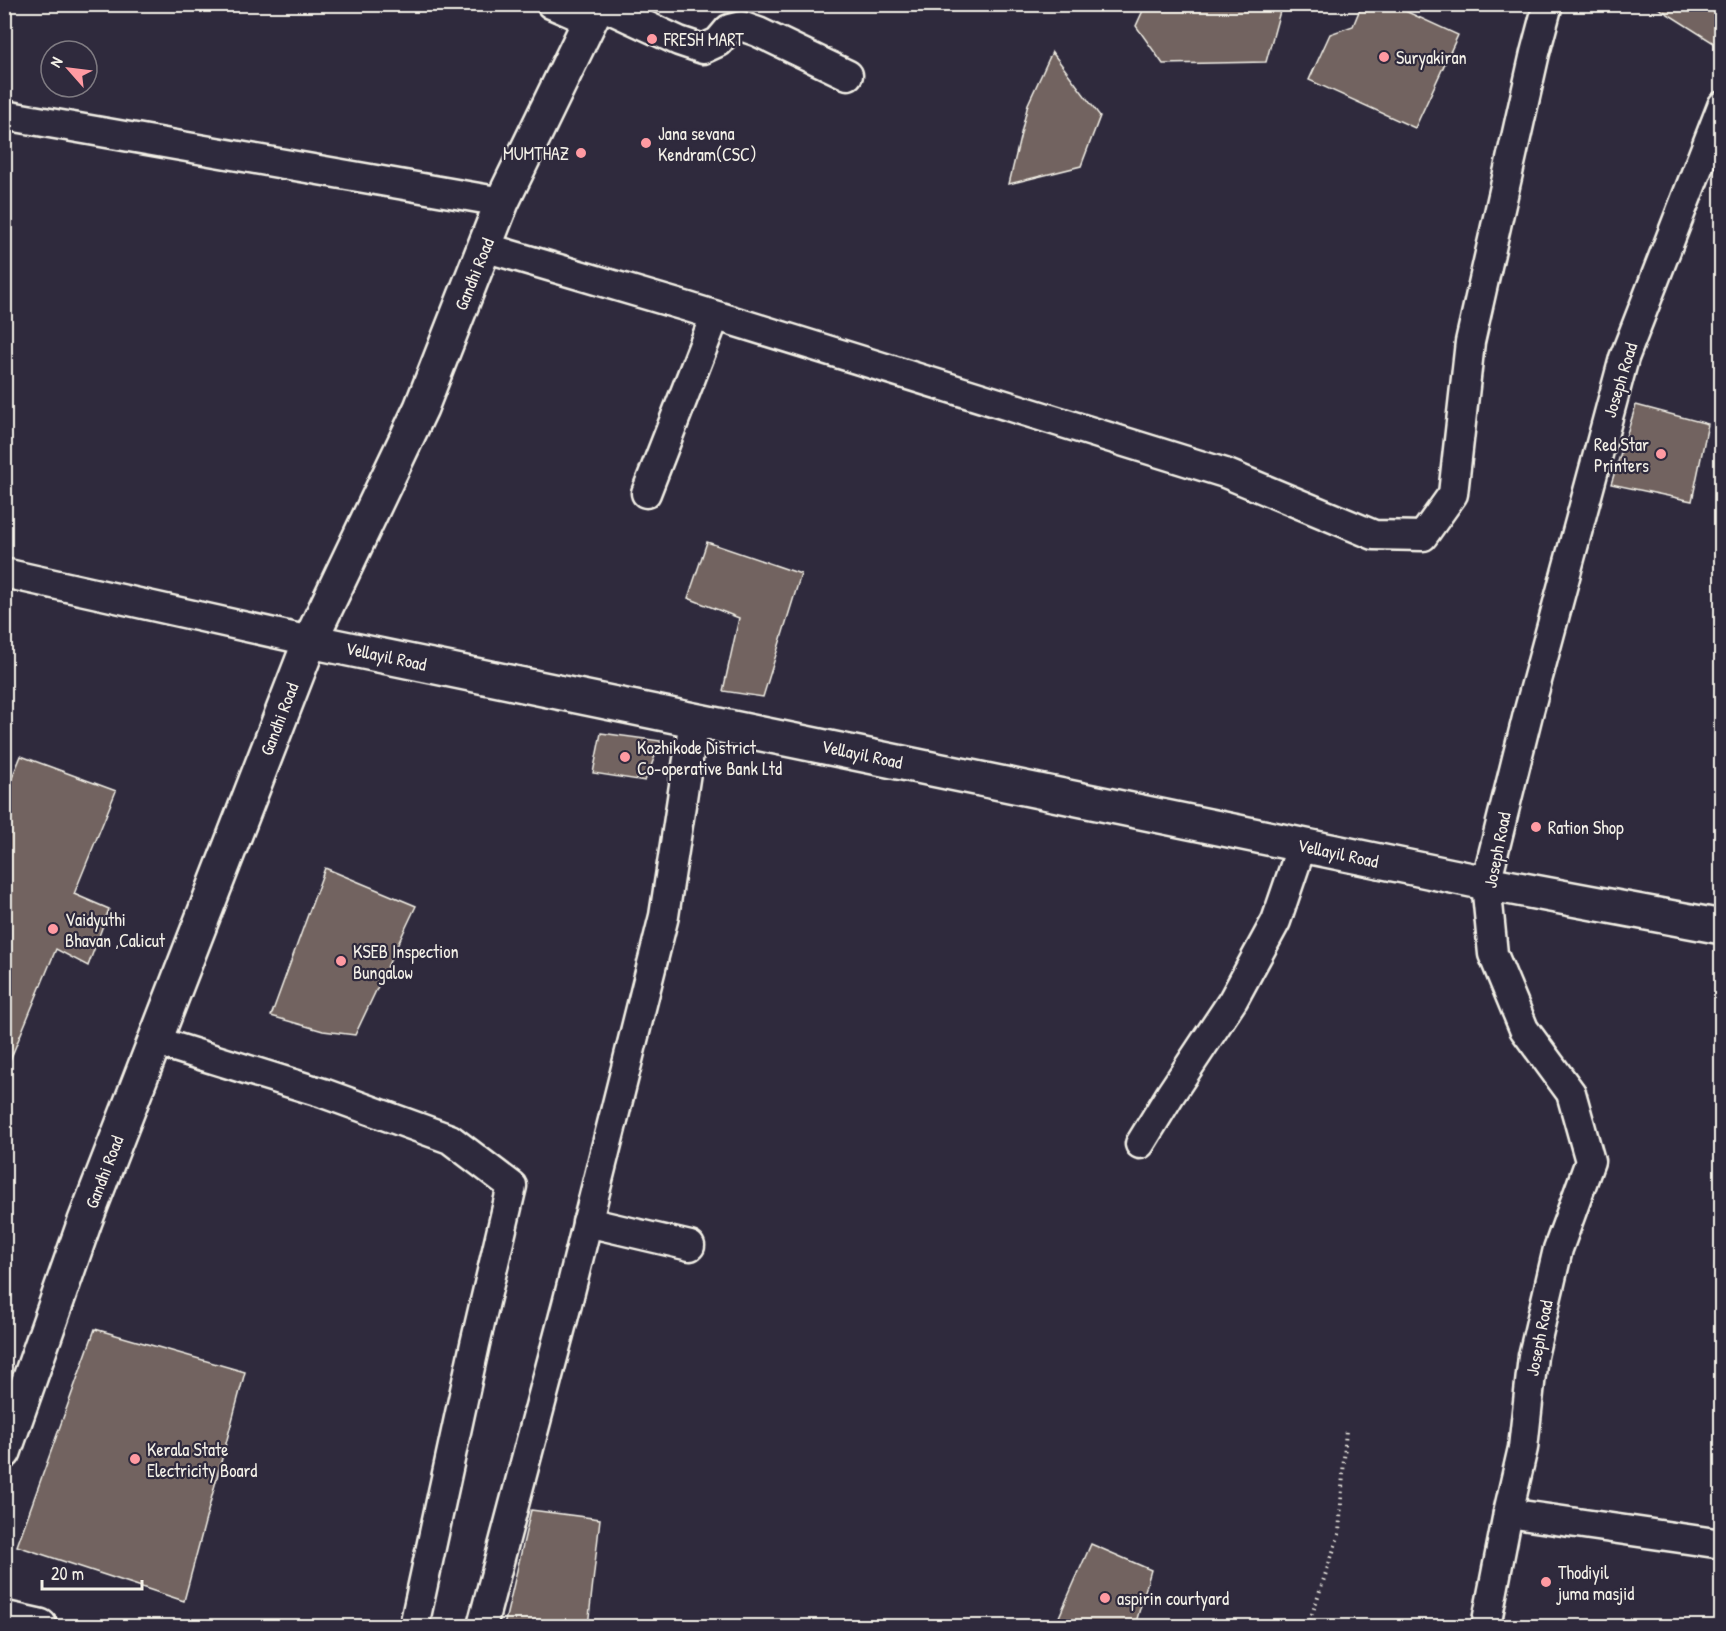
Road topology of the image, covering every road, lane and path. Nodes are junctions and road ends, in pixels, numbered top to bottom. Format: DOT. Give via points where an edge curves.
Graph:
graph roads {
  1 [pos="551,4"];
  2 [pos="1548,4"];
  3 [pos="596,10"];
  4 [pos="848,75"];
  5 [pos="1722,106"];
  6 [pos="4,115"];
  7 [pos="502,201"];
  8 [pos="484,247"];
  9 [pos="715,316"];
  10 [pos="646,493"];
  11 [pos="4,573"];
  12 [pos="310,641"];
  13 [pos="694,720"];
  14 [pos="1302,845"];
  15 [pos="1486,883"];
  16 [pos="1722,927"];
  17 [pos="155,1041"];
  18 [pos="1140,1144"];
  19 [pos="587,1222"];
  20 [pos="690,1246"];
  21 [pos="1346,1429"];
  22 [pos="4,1452"];
  23 [pos="1508,1513"];
  24 [pos="1722,1544"];
  25 [pos="4,1618"];
  26 [pos="40,1626"];
  27 [pos="414,1626"];
  28 [pos="482,1626"];
  29 [pos="1308,1626"];
  30 [pos="1486,1626"];
  1 -- 3 [label="street"];
  2 -- 9 [label="street" via="1470,342 1453,494 1423,536 1374,535 1225,473"];
  3 -- 4 [label="street" via="703,49 718,42 729,29 741,26"];
  3 -- 7 [label="main road, Gandhi Road"];
  5 -- 15 [label="street, Joseph Road" via="1624,358"];
  6 -- 7 [label="street"];
  7 -- 8 [label="main road, Gandhi Road"];
  8 -- 9 [label="street"];
  8 -- 12 [label="main road, Gandhi Road" via="421,408"];
  9 -- 10 [label="street"];
  11 -- 12 [label="street, Vellayil Road"];
  12 -- 13 [label="main road, Vellayil Road"];
  12 -- 17 [label="main road, Gandhi Road"];
  13 -- 14 [label="main road, Vellayil Road"];
  13 -- 19 [label="street" via="664,916"];
  14 -- 15 [label="main road, Vellayil Road"];
  14 -- 18 [label="street" via="1276,921 1233,1000"];
  15 -- 16 [label="main road, Vellayil Road"];
  15 -- 23 [label="street, Joseph Road" via="1493,954 1524,1029 1571,1093 1590,1161 1558,1249 1533,1356 1523,1448"];
  17 -- 22 [label="main road, Gandhi Road" via="85,1221"];
  17 -- 27 [label="street" via="323,1093 450,1139 512,1186"];
  19 -- 20 [label="street"];
  19 -- 28 [label="street"];
  21 -- 29 [label="path" via="1339,1534"];
  23 -- 24 [label="street"];
  23 -- 30 [label="street, Joseph Road"];
  25 -- 26 [label="main road"];
}
